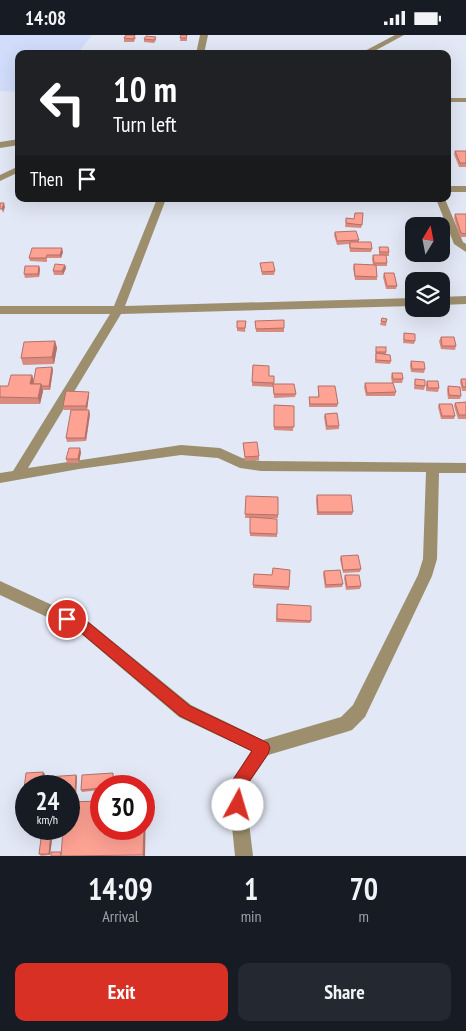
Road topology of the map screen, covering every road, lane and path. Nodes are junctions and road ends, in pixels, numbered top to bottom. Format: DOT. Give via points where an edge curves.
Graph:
graph roads {
  1 [pos="204,35"];
  2 [pos="400,35"];
  3 [pos="201,50"];
  4 [pos="371,50"];
  5 [pos="451,100"];
  6 [pos="466,100"];
  7 [pos="15,143"];
  8 [pos="0,145"];
  9 [pos="15,171"];
  10 [pos="0,179"];
  11 [pos="451,189"];
  12 [pos="466,189"];
  13 [pos="160,202"];
  14 [pos="441,202"];
  15 [pos="466,249"];
  16 [pos="466,300"];
  17 [pos="450,301"];
  18 [pos="405,302"];
  19 [pos="0,310"];
  20 [pos="118,310"];
  21 [pos="434,467"];
  22 [pos="466,468"];
  23 [pos="16,476"];
  24 [pos="0,479"];
  25 [pos="0,588"];
  26 [pos="263,748"];
  27 [pos="244,856"];
  1 -- 3 [label="street"];
  2 -- 4 [label="street"];
  5 -- 6 [label="street"];
  7 -- 8 [label="street"];
  9 -- 10 [label="street"];
  11 -- 12 [label="street"];
  13 -- 20 [label="street"];
  14 -- 15 [label="street" via="459,245"];
  16 -- 17 [label="street"];
  18 -- 20 [label="street"];
  19 -- 20 [label="street"];
  20 -- 23 [label="street"];
  21 -- 22 [label="street"];
  21 -- 23 [label="street" via="261,466 240,463 220,453 181,450"];
  21 -- 26 [label="street" via="430,559 425,576 359,711 346,724"];
  23 -- 24 [label="street"];
  25 -- 26 [label="street" via="84,627 185,711"];
  26 -- 27 [label="street" via="236,787"];
}
